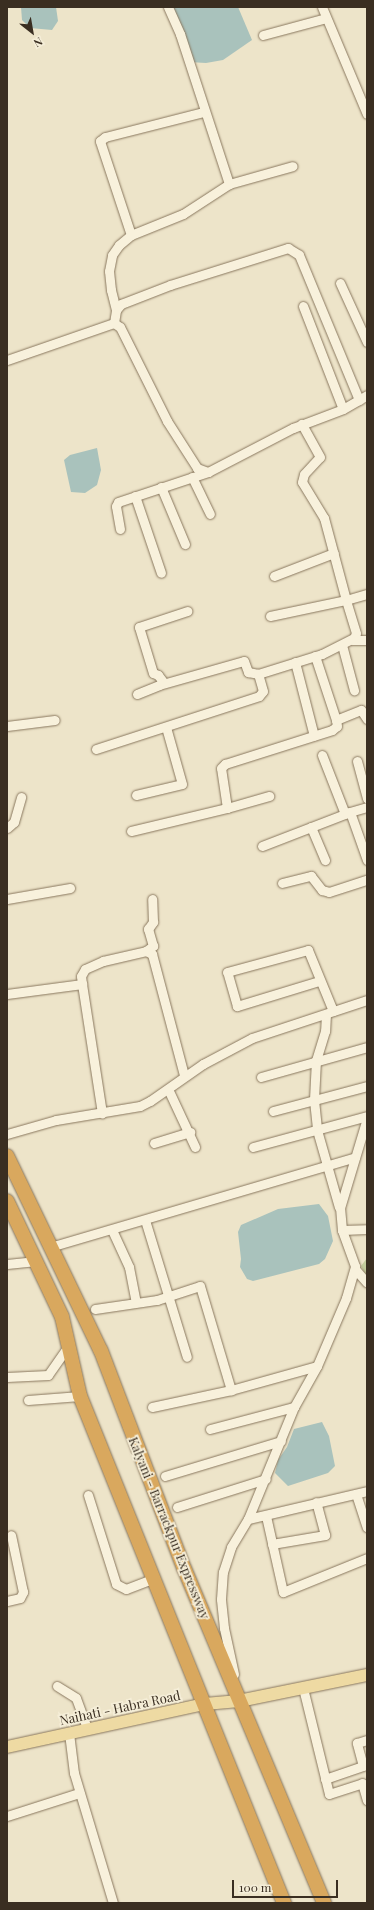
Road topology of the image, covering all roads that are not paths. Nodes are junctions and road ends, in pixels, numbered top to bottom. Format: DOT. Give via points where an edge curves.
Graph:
graph roads {
  1 [pos="168,7"];
  2 [pos="322,7"];
  3 [pos="326,18"];
  4 [pos="263,35"];
  5 [pos="204,112"];
  6 [pos="367,114"];
  7 [pos="293,166"];
  8 [pos="229,184"];
  9 [pos="131,235"];
  10 [pos="340,283"];
  11 [pos="303,306"];
  12 [pos="116,310"];
  13 [pos="114,323"];
  14 [pos="367,342"];
  15 [pos="7,360"];
  16 [pos="363,397"];
  17 [pos="343,409"];
  18 [pos="302,424"];
  19 [pos="208,472"];
  20 [pos="192,478"];
  21 [pos="161,487"];
  22 [pos="135,496"];
  23 [pos="210,514"];
  24 [pos="120,529"];
  25 [pos="185,544"];
  26 [pos="334,553"];
  27 [pos="161,573"];
  28 [pos="274,576"];
  29 [pos="367,594"];
  30 [pos="346,600"];
  31 [pos="186,611"];
  32 [pos="270,616"];
  33 [pos="352,640"];
  34 [pos="367,640"];
  35 [pos="342,645"];
  36 [pos="315,656"];
  37 [pos="295,662"];
  38 [pos="258,674"];
  39 [pos="164,683"];
  40 [pos="354,690"];
  41 [pos="137,694"];
  42 [pos="367,719"];
  43 [pos="55,720"];
  44 [pos="336,720"];
  45 [pos="7,726"];
  46 [pos="166,727"];
  47 [pos="314,736"];
  48 [pos="96,749"];
  49 [pos="322,755"];
  50 [pos="357,761"];
  51 [pos="136,795"];
  52 [pos="269,796"];
  53 [pos="22,797"];
  54 [pos="367,798"];
  55 [pos="367,807"];
  56 [pos="227,808"];
  57 [pos="347,813"];
  58 [pos="311,827"];
  59 [pos="7,828"];
  60 [pos="131,831"];
  61 [pos="262,846"];
  62 [pos="324,860"];
  63 [pos="367,860"];
  64 [pos="367,880"];
  65 [pos="282,883"];
  66 [pos="70,888"];
  67 [pos="7,899"];
  68 [pos="152,899"];
  69 [pos="146,951"];
  70 [pos="319,981"];
  71 [pos="82,984"];
  72 [pos="7,994"];
  73 [pos="367,1000"];
  74 [pos="330,1013"];
  75 [pos="367,1047"];
  76 [pos="316,1060"];
  77 [pos="184,1075"];
  78 [pos="261,1077"];
  79 [pos="367,1086"];
  80 [pos="168,1089"];
  81 [pos="314,1100"];
  82 [pos="273,1111"];
  83 [pos="102,1113"];
  84 [pos="367,1117"];
  85 [pos="317,1130"];
  86 [pos="190,1132"];
  87 [pos="7,1134"];
  88 [pos="154,1143"];
  89 [pos="195,1147"];
  90 [pos="253,1147"];
  91 [pos="7,1156"];
  92 [pos="355,1157"];
  93 [pos="326,1165"];
  94 [pos="7,1201"];
  95 [pos="340,1208"];
  96 [pos="146,1220"];
  97 [pos="367,1229"];
  98 [pos="112,1230"];
  99 [pos="342,1230"];
  100 [pos="50,1247"];
  101 [pos="34,1261"];
  102 [pos="7,1264"];
  103 [pos="355,1269"];
  104 [pos="367,1283"];
  105 [pos="168,1296"];
  106 [pos="136,1302"];
  107 [pos="95,1309"];
  108 [pos="70,1345"];
  109 [pos="187,1357"];
  110 [pos="317,1366"];
  111 [pos="7,1378"];
  112 [pos="231,1390"];
  113 [pos="80,1396"];
  114 [pos="28,1400"];
  115 [pos="152,1407"];
  116 [pos="294,1407"];
  117 [pos="210,1429"];
  118 [pos="280,1441"];
  119 [pos="165,1476"];
  120 [pos="266,1479"];
  121 [pos="367,1491"];
  122 [pos="356,1494"];
  123 [pos="88,1495"];
  124 [pos="316,1502"];
  125 [pos="177,1508"];
  126 [pos="266,1516"];
  127 [pos="248,1519"];
  128 [pos="367,1527"];
  129 [pos="11,1535"];
  130 [pos="272,1544"];
  131 [pos="367,1558"];
  132 [pos="154,1578"];
  133 [pos="7,1601"];
  134 [pos="367,1676"];
  135 [pos="57,1686"];
  136 [pos="303,1688"];
  137 [pos="239,1701"];
  138 [pos="205,1704"];
  139 [pos="86,1729"];
  140 [pos="69,1733"];
  141 [pos="367,1740"];
  142 [pos="7,1747"];
  143 [pos="325,1778"];
  144 [pos="79,1793"];
  145 [pos="367,1800"];
  146 [pos="7,1816"];
  147 [pos="112,1903"];
  148 [pos="284,1903"];
  149 [pos="324,1903"];
  1 -- 5 [label="street" via="180,34"];
  2 -- 3 [label="street"];
  3 -- 4 [label="street"];
  3 -- 6 [label="street"];
  5 -- 8 [label="street"];
  5 -- 9 [label="street" via="104,137 100,141"];
  7 -- 8 [label="street"];
  8 -- 9 [label="street" via="183,214"];
  9 -- 12 [label="street" via="119,245 110,263 111,290"];
  10 -- 14 [label="street"];
  11 -- 17 [label="street"];
  12 -- 13 [label="street"];
  12 -- 16 [label="street" via="121,304 170,285 288,248 299,255"];
  13 -- 15 [label="street"];
  13 -- 19 [label="street" via="120,327 176,435 197,468"];
  16 -- 17 [label="street"];
  17 -- 18 [label="street"];
  18 -- 19 [label="street"];
  18 -- 26 [label="street" via="320,457 304,474 302,482 324,518"];
  19 -- 20 [label="street"];
  20 -- 21 [label="street"];
  20 -- 23 [label="street"];
  21 -- 22 [label="street"];
  21 -- 25 [label="street"];
  22 -- 24 [label="street" via="116,504"];
  22 -- 27 [label="street"];
  26 -- 28 [label="street"];
  26 -- 30 [label="street"];
  29 -- 30 [label="street"];
  30 -- 32 [label="street"];
  30 -- 33 [label="street" via="356,633"];
  31 -- 39 [label="street" via="139,627 153,673"];
  33 -- 34 [label="street"];
  33 -- 35 [label="street"];
  35 -- 36 [label="street"];
  35 -- 40 [label="street"];
  36 -- 37 [label="street"];
  36 -- 44 [label="street"];
  37 -- 38 [label="street"];
  37 -- 47 [label="street"];
  38 -- 39 [label="street" via="248,672 244,661"];
  38 -- 46 [label="street" via="263,691 259,696"];
  39 -- 41 [label="street"];
  42 -- 44 [label="street" via="361,710"];
  43 -- 45 [label="street"];
  44 -- 47 [label="street" via="337,726 332,730"];
  46 -- 48 [label="street"];
  46 -- 51 [label="street" via="182,784"];
  47 -- 56 [label="street" via="222,766"];
  49 -- 57 [label="street"];
  50 -- 54 [label="street"];
  52 -- 56 [label="street"];
  53 -- 59 [label="street" via="14,822"];
  55 -- 57 [label="street"];
  56 -- 60 [label="street"];
  57 -- 58 [label="street"];
  57 -- 63 [label="street"];
  58 -- 61 [label="street"];
  58 -- 62 [label="street"];
  64 -- 65 [label="street" via="329,892 322,890 311,876"];
  66 -- 67 [label="street"];
  68 -- 69 [label="street" via="153,922 148,929 153,946"];
  69 -- 71 [label="street" via="84,969 81,976"];
  69 -- 77 [label="street" via="152,954"];
  70 -- 70 [label="street" via="308,950 227,972 237,1006"];
  70 -- 74 [label="street"];
  71 -- 72 [label="street"];
  71 -- 83 [label="street"];
  73 -- 74 [label="street"];
  74 -- 76 [label="street"];
  74 -- 77 [label="street" via="252,1038"];
  75 -- 76 [label="street"];
  76 -- 78 [label="street"];
  76 -- 81 [label="street"];
  77 -- 80 [label="street"];
  79 -- 81 [label="street"];
  80 -- 83 [label="street" via="140,1106"];
  80 -- 86 [label="street"];
  81 -- 82 [label="street"];
  81 -- 85 [label="street"];
  83 -- 87 [label="street" via="56,1120"];
  84 -- 85 [label="street"];
  84 -- 92 [label="street"];
  85 -- 90 [label="street"];
  85 -- 93 [label="street"];
  86 -- 88 [label="street"];
  86 -- 89 [label="street"];
  91 -- 100 [label="highway, Kalyani - Barrackpur Expressway"];
  92 -- 93 [label="street"];
  92 -- 95 [label="street"];
  93 -- 95 [label="street"];
  93 -- 96 [label="street"];
  94 -- 101 [label="highway"];
  95 -- 99 [label="street"];
  96 -- 98 [label="street"];
  96 -- 105 [label="street"];
  97 -- 99 [label="street"];
  98 -- 100 [label="street"];
  98 -- 106 [label="street" via="129,1267"];
  99 -- 103 [label="street"];
  100 -- 137 [label="highway, Kalyani - Barrackpur Expressway" via="101,1351 184,1568"];
  101 -- 102 [label="street"];
  101 -- 108 [label="highway" via="62,1317"];
  103 -- 104 [label="street"];
  103 -- 110 [label="street" via="346,1298"];
  105 -- 106 [label="street"];
  105 -- 109 [label="street"];
  105 -- 112 [label="street" via="200,1286"];
  106 -- 107 [label="street"];
  108 -- 111 [label="street" via="48,1375"];
  108 -- 113 [label="highway"];
  110 -- 112 [label="street"];
  110 -- 116 [label="street"];
  112 -- 115 [label="street"];
  113 -- 114 [label="street"];
  113 -- 132 [label="highway"];
  116 -- 117 [label="street"];
  116 -- 118 [label="street"];
  118 -- 119 [label="street"];
  118 -- 120 [label="street"];
  120 -- 125 [label="street"];
  120 -- 127 [label="street"];
  121 -- 122 [label="street"];
  122 -- 124 [label="street"];
  122 -- 128 [label="street"];
  123 -- 132 [label="street" via="116,1584 126,1589"];
  124 -- 126 [label="street"];
  124 -- 130 [label="street" via="325,1534"];
  126 -- 127 [label="street"];
  126 -- 130 [label="street"];
  127 -- 137 [label="street" via="231,1547 223,1572 221,1599 224,1628"];
  129 -- 133 [label="street" via="23,1592 20,1598"];
  130 -- 131 [label="street" via="283,1592"];
  132 -- 138 [label="highway"];
  134 -- 136 [label="main road, Naihati - Habra Road"];
  135 -- 139 [label="street" via="76,1698"];
  136 -- 137 [label="main road, Naihati - Habra Road"];
  136 -- 143 [label="street"];
  137 -- 138 [label="main road, Naihati - Habra Road"];
  137 -- 149 [label="highway, Kalyani - Barrackpur Expressway"];
  138 -- 139 [label="main road, Naihati - Habra Road"];
  138 -- 148 [label="highway"];
  139 -- 140 [label="main road, Naihati - Habra Road"];
  140 -- 142 [label="main road, Naihati - Habra Road"];
  140 -- 144 [label="street"];
  141 -- 143 [label="street" via="357,1743 363,1766"];
  143 -- 145 [label="street" via="329,1794 362,1783"];
  144 -- 146 [label="street"];
  144 -- 147 [label="street"];
}
